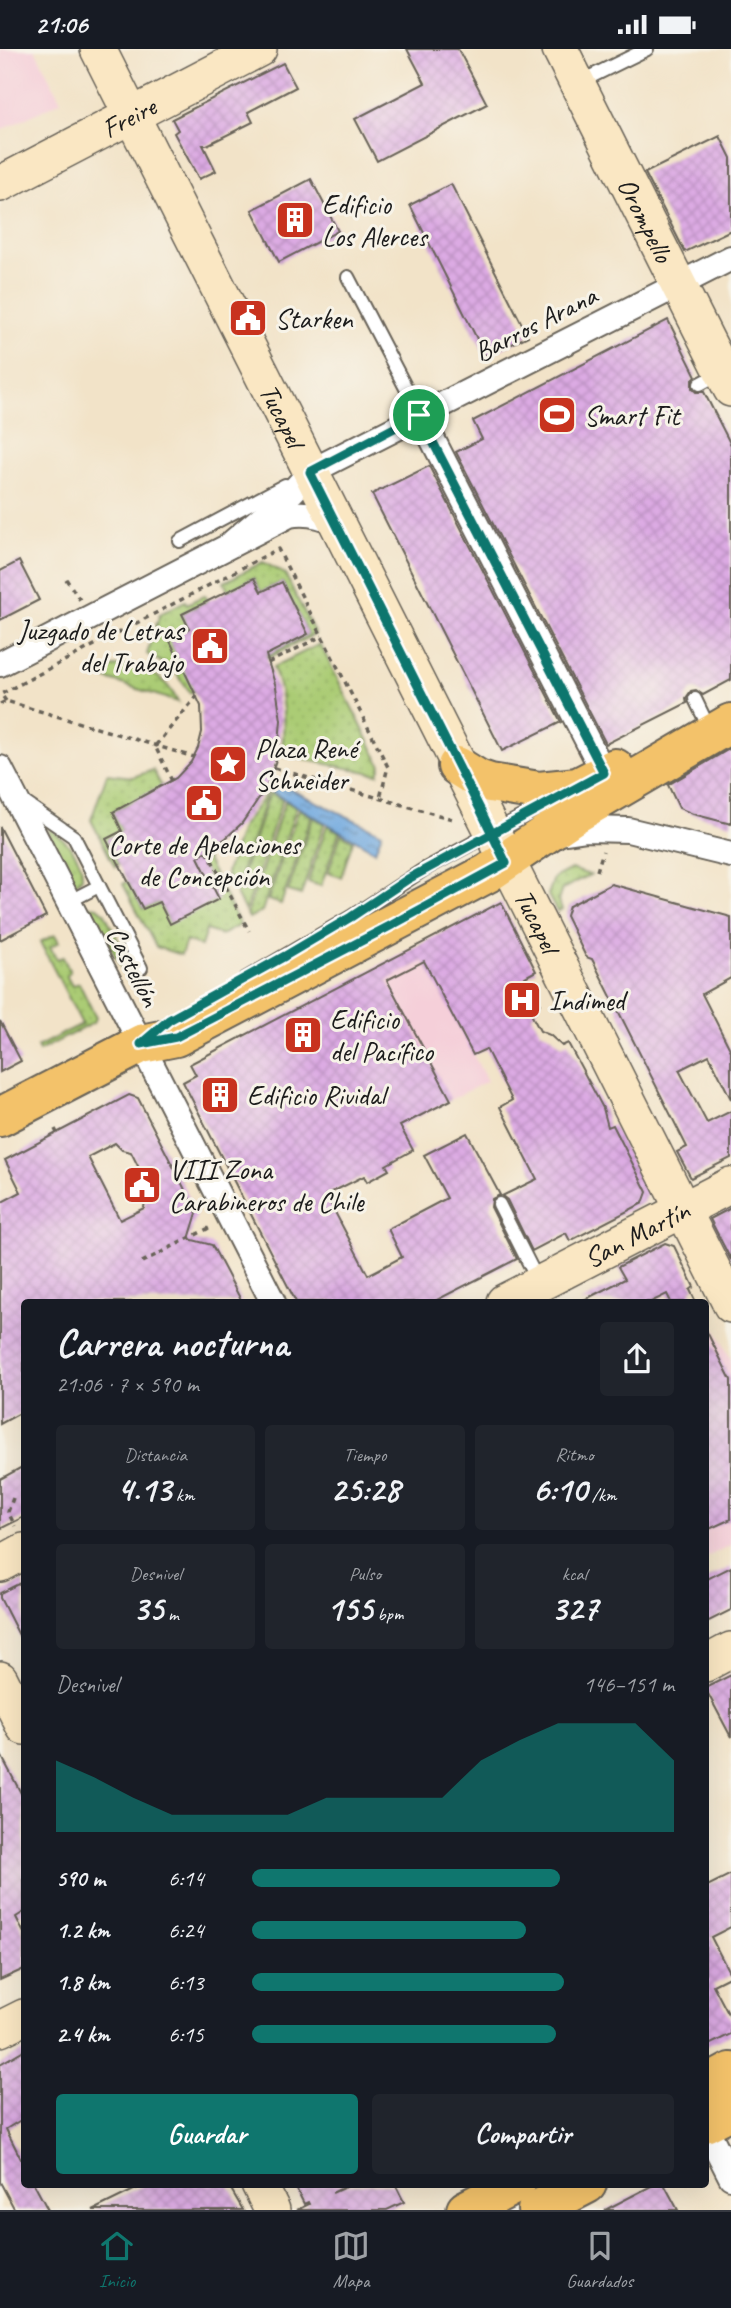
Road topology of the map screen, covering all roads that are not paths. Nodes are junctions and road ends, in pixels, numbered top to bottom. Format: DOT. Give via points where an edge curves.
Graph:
graph roads {
  1 [pos="98,49"];
  2 [pos="259,49"];
  3 [pos="560,49"];
  4 [pos="647,49"];
  5 [pos="578,84"];
  6 [pos="131,116"];
  7 [pos="0,184"];
  8 [pos="731,258"];
  9 [pos="348,277"];
  10 [pos="678,284"];
  11 [pos="718,382"];
  12 [pos="419,415"];
  13 [pos="310,472"];
  14 [pos="335,523"];
  15 [pos="180,541"];
  16 [pos="233,542"];
  17 [pos="0,664"];
  18 [pos="695,699"];
  19 [pos="721,728"];
  20 [pos="457,766"];
  21 [pos="0,768"];
  22 [pos="591,780"];
  23 [pos="13,795"];
  24 [pos="545,835"];
  25 [pos="486,839"];
  26 [pos="731,855"];
  27 [pos="99,886"];
  28 [pos="68,902"];
  29 [pos="141,968"];
  30 [pos="237,983"];
  31 [pos="152,1034"];
  32 [pos="0,1117"];
  33 [pos="731,1185"];
  34 [pos="499,1203"];
  35 [pos="682,1210"];
  36 [pos="540,1283"];
  37 [pos="272,1299"];
  38 [pos="510,1299"];
  39 [pos="731,1305"];
  40 [pos="21,1543"];
  41 [pos="0,1564"];
  42 [pos="731,1650"];
  43 [pos="709,1662"];
  44 [pos="0,1679"];
  45 [pos="21,1721"];
  46 [pos="21,2018"];
  47 [pos="0,2029"];
  48 [pos="731,2072"];
  49 [pos="709,2084"];
  50 [pos="731,2110"];
  51 [pos="709,2123"];
  52 [pos="709,2133"];
  53 [pos="731,2177"];
  54 [pos="261,2188"];
  55 [pos="508,2188"];
  56 [pos="579,2188"];
  57 [pos="272,2210"];
  58 [pos="466,2210"];
  59 [pos="537,2210"];
  1 -- 6 [label="main road, Tucapel"];
  2 -- 6 [label="main road, Freire"];
  3 -- 5 [label="main road, Orompello"];
  4 -- 5 [label="lane"];
  5 -- 10 [label="main road, Orompello"];
  6 -- 7 [label="main road, Freire"];
  6 -- 13 [label="main road, Tucapel"];
  8 -- 10 [label="street, Barros Arana"];
  9 -- 12 [label="lane"];
  10 -- 11 [label="main road, Orompello"];
  10 -- 12 [label="street, Barros Arana"];
  12 -- 13 [label="street, Barros Arana"];
  12 -- 22 [label="street"];
  13 -- 14 [label="main road, Tucapel"];
  13 -- 15 [label="lane"];
  13 -- 16 [label="street, Barros Arana"];
  14 -- 16 [label="street, Barros Arana" via="299,513"];
  14 -- 20 [label="main road, Tucapel"];
  16 -- 17 [label="street, Barros Arana"];
  18 -- 19 [label="lane"];
  19 -- 22 [label="main road" via="673,742"];
  19 -- 24 [label="main road"];
  20 -- 22 [label="main road" via="478,779 539,791"];
  20 -- 25 [label="main road, Tucapel"];
  21 -- 23 [label="street, Castellón"];
  22 -- 25 [label="lane"];
  23 -- 27 [label="lane" via="74,836"];
  23 -- 28 [label="street, Castellón"];
  24 -- 25 [label="main road"];
  24 -- 26 [label="street" via="628,830"];
  25 -- 30 [label="lane" via="408,879"];
  25 -- 31 [label="main road" via="390,926 176,1037"];
  25 -- 35 [label="main road, Tucapel"];
  27 -- 28 [label="lane"];
  27 -- 29 [label="lane"];
  28 -- 31 [label="street, Castellón"];
  31 -- 32 [label="main road"];
  31 -- 37 [label="street, Castellón"];
  33 -- 35 [label="main road, San Martín"];
  34 -- 36 [label="lane"];
  35 -- 36 [label="main road, San Martín"];
  35 -- 39 [label="main road, Tucapel"];
  36 -- 38 [label="main road, San Martín"];
  40 -- 41 [label="main road"];
  42 -- 43 [label="main road"];
  44 -- 45 [label="main road"];
  46 -- 47 [label="main road"];
  48 -- 49 [label="main road"];
  50 -- 51 [label="main road"];
  52 -- 53 [label="street"];
  54 -- 57 [label="main road"];
  55 -- 58 [label="main road"];
  56 -- 59 [label="main road"];
}
